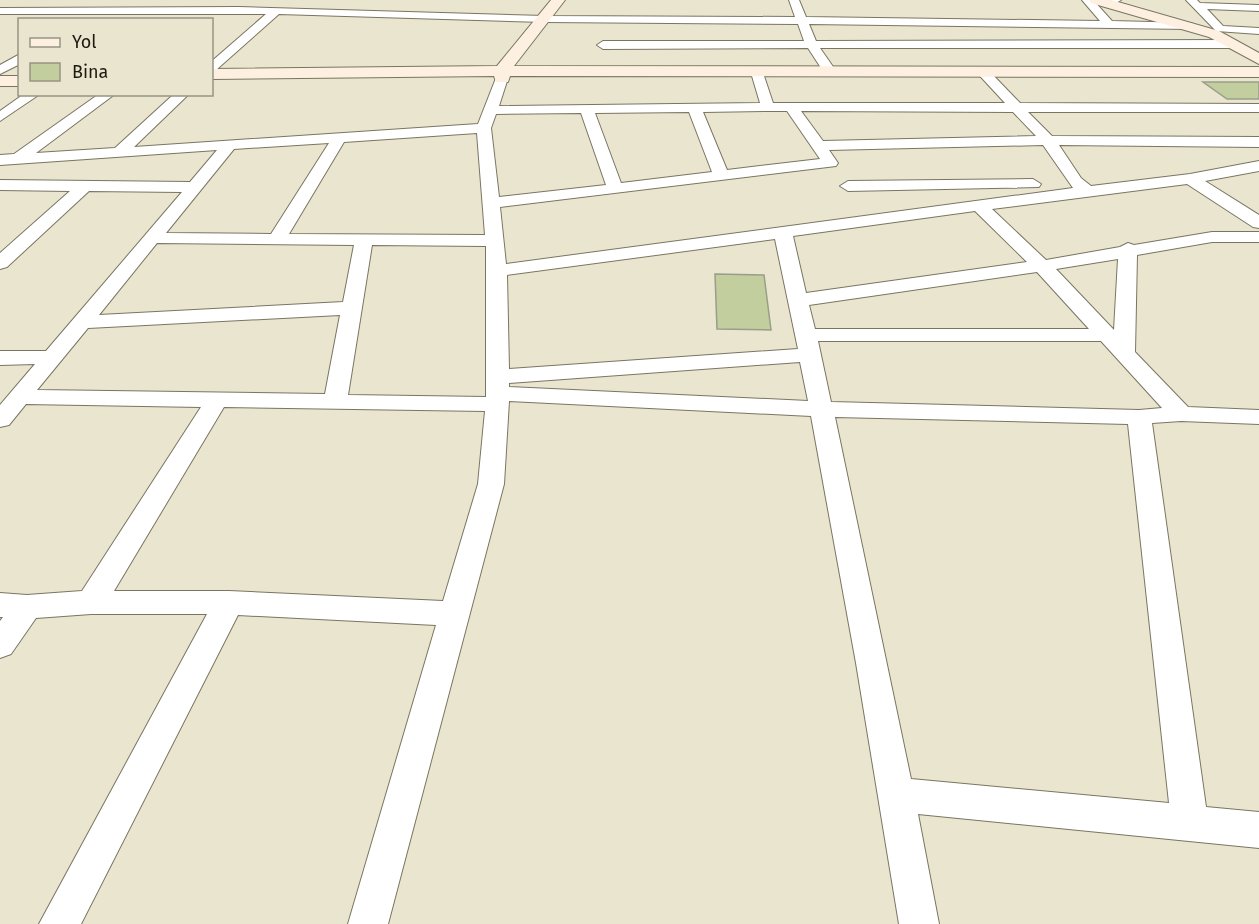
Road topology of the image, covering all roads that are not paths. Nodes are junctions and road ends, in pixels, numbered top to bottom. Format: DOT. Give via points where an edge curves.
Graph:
graph roads {
  1 [pos="127,0"];
  2 [pos="254,0"];
  3 [pos="432,0"];
  4 [pos="558,0"];
  5 [pos="794,0"];
  6 [pos="1087,0"];
  7 [pos="1096,0"];
  8 [pos="1115,0"];
  9 [pos="1194,3"];
  10 [pos="1029,7"];
  11 [pos="1259,8"];
  12 [pos="111,10"];
  13 [pos="157,10"];
  14 [pos="217,10"];
  15 [pos="239,10"];
  16 [pos="0,11"];
  17 [pos="33,11"];
  18 [pos="95,11"];
  19 [pos="276,11"];
  20 [pos="439,16"];
  21 [pos="20,18"];
  22 [pos="84,18"];
  23 [pos="147,18"];
  24 [pos="207,18"];
  25 [pos="18,19"];
  26 [pos="545,19"];
  27 [pos="623,20"];
  28 [pos="803,21"];
  29 [pos="939,22"];
  30 [pos="1039,22"];
  31 [pos="1073,23"];
  32 [pos="1109,24"];
  33 [pos="8,25"];
  34 [pos="1191,26"];
  35 [pos="1220,29"];
  36 [pos="1259,31"];
  37 [pos="811,44"];
  38 [pos="958,44"];
  39 [pos="1234,44"];
  40 [pos="603,45"];
  41 [pos="1099,45"];
  42 [pos="1259,48"];
  43 [pos="18,59"];
  44 [pos="1259,59"];
  45 [pos="213,66"];
  46 [pos="0,70"];
  47 [pos="1125,70"];
  48 [pos="830,71"];
  49 [pos="590,72"];
  50 [pos="985,73"];
  51 [pos="213,74"];
  52 [pos="1259,74"];
  53 [pos="502,75"];
  54 [pos="0,76"];
  55 [pos="18,76"];
  56 [pos="758,76"];
  57 [pos="213,79"];
  58 [pos="0,81"];
  59 [pos="18,81"];
  60 [pos="31,96"];
  61 [pos="106,96"];
  62 [pos="181,96"];
  63 [pos="1173,107"];
  64 [pos="768,108"];
  65 [pos="791,108"];
  66 [pos="1015,108"];
  67 [pos="1259,108"];
  68 [pos="586,109"];
  69 [pos="695,109"];
  70 [pos="0,117"];
  71 [pos="487,119"];
  72 [pos="339,138"];
  73 [pos="1048,140"];
  74 [pos="1209,141"];
  75 [pos="1259,142"];
  76 [pos="230,146"];
  77 [pos="817,146"];
  78 [pos="118,153"];
  79 [pos="18,159"];
  80 [pos="0,160"];
  81 [pos="830,163"];
  82 [pos="1256,170"];
  83 [pos="0,173"];
  84 [pos="721,175"];
  85 [pos="1190,179"];
  86 [pos="0,185"];
  87 [pos="86,186"];
  88 [pos="848,186"];
  89 [pos="1081,186"];
  90 [pos="195,187"];
  91 [pos="615,188"];
  92 [pos="491,203"];
  93 [pos="978,206"];
  94 [pos="873,220"];
  95 [pos="1259,223"];
  96 [pos="783,232"];
  97 [pos="153,237"];
  98 [pos="1259,237"];
  99 [pos="277,239"];
  100 [pos="364,241"];
  101 [pos="494,241"];
  102 [pos="1128,249"];
  103 [pos="0,263"];
  104 [pos="1042,266"];
  105 [pos="496,271"];
  106 [pos="798,300"];
  107 [pos="351,308"];
  108 [pos="83,322"];
  109 [pos="1107,335"];
  110 [pos="808,345"];
  111 [pos="1124,354"];
  112 [pos="54,357"];
  113 [pos="0,358"];
  114 [pos="497,391"];
  115 [pos="20,397"];
  116 [pos="217,400"];
  117 [pos="335,402"];
  118 [pos="822,410"];
  119 [pos="1181,414"];
  120 [pos="1139,417"];
  121 [pos="1259,417"];
  122 [pos="0,420"];
  123 [pos="92,602"];
  124 [pos="229,603"];
  125 [pos="13,606"];
  126 [pos="455,614"];
  127 [pos="0,645"];
  128 [pos="897,795"];
  129 [pos="1190,822"];
  130 [pos="1259,830"];
  131 [pos="59,924"];
  132 [pos="368,924"];
  133 [pos="919,924"];
  1 -- 12 [label="street"];
  2 -- 15 [label="street"];
  3 -- 20 [label="street"];
  4 -- 26 [label="main road"];
  5 -- 28 [label="street"];
  6 -- 32 [label="street"];
  7 -- 34 [label="main road"];
  8 -- 35 [label="main road"];
  9 -- 11 [label="street"];
  9 -- 35 [label="street"];
  10 -- 30 [label="street"];
  12 -- 13 [label="street"];
  12 -- 18 [label="street"];
  13 -- 14 [label="street"];
  13 -- 23 [label="street"];
  14 -- 15 [label="street"];
  14 -- 24 [label="street"];
  15 -- 19 [label="street"];
  16 -- 17 [label="street"];
  17 -- 18 [label="street"];
  17 -- 21 [label="street"];
  18 -- 22 [label="street"];
  19 -- 20 [label="street"];
  19 -- 45 [label="street"];
  20 -- 26 [label="street"];
  25 -- 33 [label="street"];
  26 -- 27 [label="street"];
  26 -- 53 [label="main road"];
  27 -- 28 [label="street" via="703,15"];
  27 -- 40 [label="street"];
  28 -- 29 [label="street" via="875,16"];
  28 -- 37 [label="street"];
  29 -- 30 [label="street" via="957,16"];
  29 -- 38 [label="street"];
  30 -- 31 [label="street"];
  31 -- 32 [label="street"];
  31 -- 41 [label="street"];
  32 -- 34 [label="street"];
  34 -- 39 [label="main road"];
  35 -- 36 [label="street"];
  35 -- 42 [label="main road"];
  37 -- 38 [label="street"];
  37 -- 40 [label="street"];
  37 -- 48 [label="street"];
  38 -- 41 [label="street"];
  38 -- 50 [label="street"];
  39 -- 41 [label="street"];
  39 -- 44 [label="main road"];
  40 -- 49 [label="street"];
  41 -- 47 [label="street"];
  43 -- 46 [label="street"];
  47 -- 50 [label="main road"];
  47 -- 52 [label="main road"];
  48 -- 49 [label="main road"];
  48 -- 50 [label="main road"];
  49 -- 53 [label="main road"];
  50 -- 52 [label="main road"];
  50 -- 56 [label="main road"];
  50 -- 66 [label="street"];
  51 -- 53 [label="main road"];
  53 -- 56 [label="main road"];
  53 -- 57 [label="main road"];
  53 -- 71 [label="street"];
  54 -- 55 [label="main road"];
  56 -- 64 [label="street"];
  58 -- 59 [label="main road"];
  60 -- 70 [label="street"];
  61 -- 79 [label="street"];
  62 -- 78 [label="street"];
  63 -- 66 [label="street"];
  63 -- 67 [label="street"];
  63 -- 74 [label="street"];
  64 -- 65 [label="street"];
  64 -- 69 [label="street"];
  65 -- 66 [label="street"];
  65 -- 77 [label="street"];
  66 -- 73 [label="street"];
  68 -- 69 [label="street"];
  68 -- 71 [label="street"];
  68 -- 91 [label="street"];
  69 -- 84 [label="street"];
  71 -- 72 [label="street"];
  71 -- 92 [label="street"];
  72 -- 76 [label="street"];
  72 -- 99 [label="street"];
  73 -- 74 [label="street"];
  73 -- 77 [label="street"];
  73 -- 89 [label="street"];
  74 -- 75 [label="street"];
  74 -- 82 [label="street"];
  76 -- 78 [label="street"];
  76 -- 90 [label="street"];
  77 -- 81 [label="street"];
  78 -- 79 [label="street"];
  79 -- 80 [label="street"];
  79 -- 83 [label="street"];
  81 -- 84 [label="street"];
  81 -- 88 [label="street"];
  82 -- 85 [label="street"];
  84 -- 91 [label="street"];
  85 -- 89 [label="street"];
  85 -- 95 [label="street"];
  86 -- 87 [label="street"];
  87 -- 90 [label="street"];
  87 -- 103 [label="street"];
  88 -- 89 [label="street"];
  88 -- 94 [label="street"];
  89 -- 93 [label="street"];
  90 -- 97 [label="street"];
  91 -- 92 [label="street"];
  92 -- 101 [label="street"];
  93 -- 94 [label="street"];
  93 -- 104 [label="street"];
  94 -- 96 [label="street"];
  96 -- 105 [label="street"];
  96 -- 106 [label="street"];
  97 -- 99 [label="street"];
  97 -- 108 [label="street"];
  98 -- 102 [label="street" via="1212,237"];
  99 -- 100 [label="street"];
  100 -- 101 [label="street"];
  100 -- 107 [label="street"];
  101 -- 105 [label="street"];
  102 -- 104 [label="street"];
  102 -- 111 [label="street"];
  104 -- 106 [label="street"];
  104 -- 109 [label="street"];
  105 -- 114 [label="street"];
  106 -- 110 [label="street"];
  107 -- 108 [label="street"];
  107 -- 117 [label="street"];
  108 -- 112 [label="street"];
  109 -- 110 [label="street"];
  109 -- 111 [label="street"];
  110 -- 114 [label="street"];
  110 -- 118 [label="street"];
  111 -- 119 [label="street"];
  112 -- 113 [label="street"];
  112 -- 115 [label="street"];
  114 -- 117 [label="street"];
  114 -- 118 [label="street"];
  114 -- 126 [label="street" via="491,483"];
  115 -- 116 [label="street"];
  115 -- 122 [label="street"];
  116 -- 117 [label="street"];
  116 -- 123 [label="street"];
  118 -- 120 [label="street"];
  118 -- 128 [label="street"];
  119 -- 120 [label="street"];
  119 -- 121 [label="street"];
  120 -- 129 [label="street"];
  123 -- 124 [label="street"];
  123 -- 125 [label="street"];
  124 -- 126 [label="street"];
  124 -- 131 [label="street"];
  125 -- 127 [label="street"];
  126 -- 132 [label="street"];
  128 -- 129 [label="street"];
  128 -- 133 [label="street"];
  129 -- 130 [label="street"];
}
